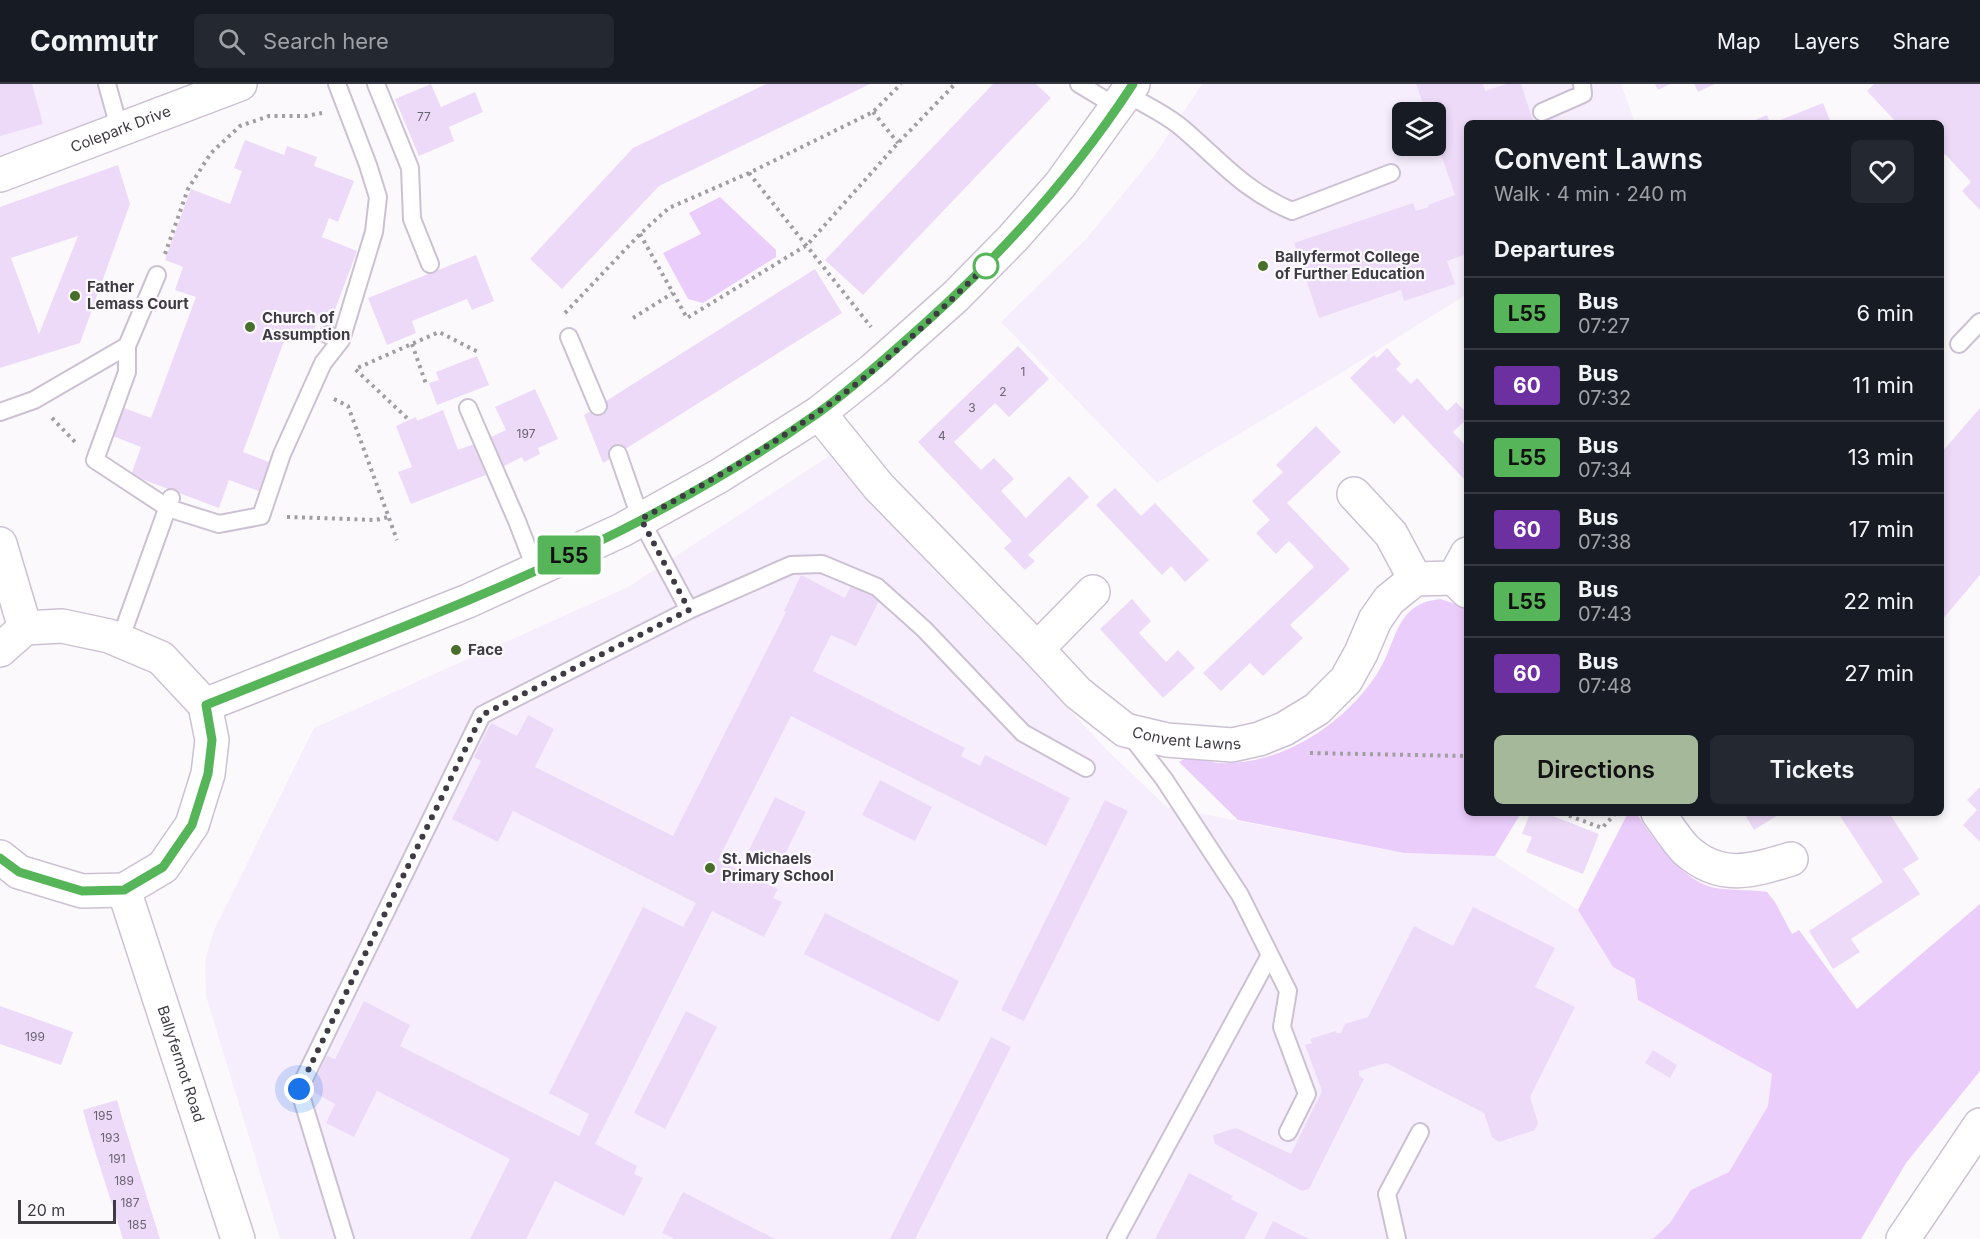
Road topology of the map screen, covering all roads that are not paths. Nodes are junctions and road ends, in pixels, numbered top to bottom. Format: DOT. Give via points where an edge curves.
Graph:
graph roads {
  1 [pos="106,84"];
  2 [pos="240,84"];
  3 [pos="337,84"];
  4 [pos="376,84"];
  5 [pos="1079,84"];
  6 [pos="1582,84"];
  7 [pos="1126,95"];
  8 [pos="1542,112"];
  9 [pos="120,131"];
  10 [pos="1391,173"];
  11 [pos="0,175"];
  12 [pos="430,264"];
  13 [pos="157,275"];
  14 [pos="1980,322"];
  15 [pos="569,337"];
  16 [pos="1959,344"];
  17 [pos="127,346"];
  18 [pos="598,406"];
  19 [pos="468,408"];
  20 [pos="0,412"];
  21 [pos="819,412"];
  22 [pos="618,454"];
  23 [pos="1354,494"];
  24 [pos="170,503"];
  25 [pos="641,519"];
  26 [pos="0,544"];
  27 [pos="536,570"];
  28 [pos="1463,574"];
  29 [pos="1415,579"];
  30 [pos="1093,592"];
  31 [pos="689,610"];
  32 [pos="25,628"];
  33 [pos="120,640"];
  34 [pos="1037,649"];
  35 [pos="0,650"];
  36 [pos="206,705"];
  37 [pos="1125,730"];
  38 [pos="1086,768"];
  39 [pos="1660,816"];
  40 [pos="0,857"];
  41 [pos="1791,859"];
  42 [pos="124,890"];
  43 [pos="1270,955"];
  44 [pos="1980,1125"];
  45 [pos="1288,1132"];
  46 [pos="1420,1132"];
  47 [pos="238,1239"];
  48 [pos="345,1239"];
  49 [pos="1116,1239"];
  50 [pos="1397,1239"];
  51 [pos="1903,1239"];
  1 -- 9 [label="lane"];
  2 -- 9 [label="main road, Colepark Drive"];
  3 -- 24 [label="lane" via="378,197 374,232 334,338 282,454 261,516 219,524"];
  4 -- 12 [label="lane" via="410,168 412,219"];
  5 -- 7 [label="lane"];
  6 -- 8 [label="lane" via="1583,94"];
  7 -- 10 [label="lane" via="1175,123 1240,182 1292,211"];
  7 -- 21 [label="main road" via="1060,185 989,263 873,370"];
  9 -- 11 [label="main road, Colepark Drive"];
  13 -- 17 [label="lane"];
  14 -- 16 [label="lane"];
  15 -- 18 [label="lane"];
  17 -- 20 [label="lane" via="34,400"];
  17 -- 24 [label="lane" via="127,372 95,460"];
  19 -- 27 [label="lane"];
  21 -- 25 [label="main road" via="719,476"];
  21 -- 34 [label="main road, Convent Lawns" via="879,487"];
  22 -- 25 [label="lane"];
  23 -- 29 [label="main road" via="1392,534"];
  24 -- 33 [label="lane"];
  25 -- 27 [label="main road"];
  25 -- 31 [label="lane"];
  26 -- 32 [label="main road"];
  27 -- 36 [label="main road" via="468,602"];
  28 -- 29 [label="main road"];
  29 -- 37 [label="main road, Convent Lawns" via="1384,606 1346,680 1317,709 1284,729 1232,745 1167,740"];
  30 -- 34 [label="main road"];
  31 -- 38 [label="lane" via="791,565 822,564 877,587 924,628 1023,733"];
  31 -- 48 [label="lane" via="482,715 299,1089"];
  32 -- 33 [label="main road" via="62,626"];
  32 -- 35 [label="main road"];
  33 -- 36 [label="main road" via="161,658"];
  34 -- 37 [label="main road, Convent Lawns" via="1078,693"];
  36 -- 42 [label="main road" via="212,740 208,774 192,825 163,867"];
  37 -- 43 [label="lane" via="1164,779 1240,895"];
  39 -- 41 [label="main road" via="1686,849 1712,867 1734,871 1757,869"];
  40 -- 42 [label="main road" via="19,872 82,891"];
  42 -- 47 [label="main road, Ballyfermot Road"];
  43 -- 45 [label="lane" via="1287,991 1282,1027 1307,1094"];
  43 -- 49 [label="lane"];
  44 -- 51 [label="main road"];
  46 -- 50 [label="lane" via="1387,1194"];
}
